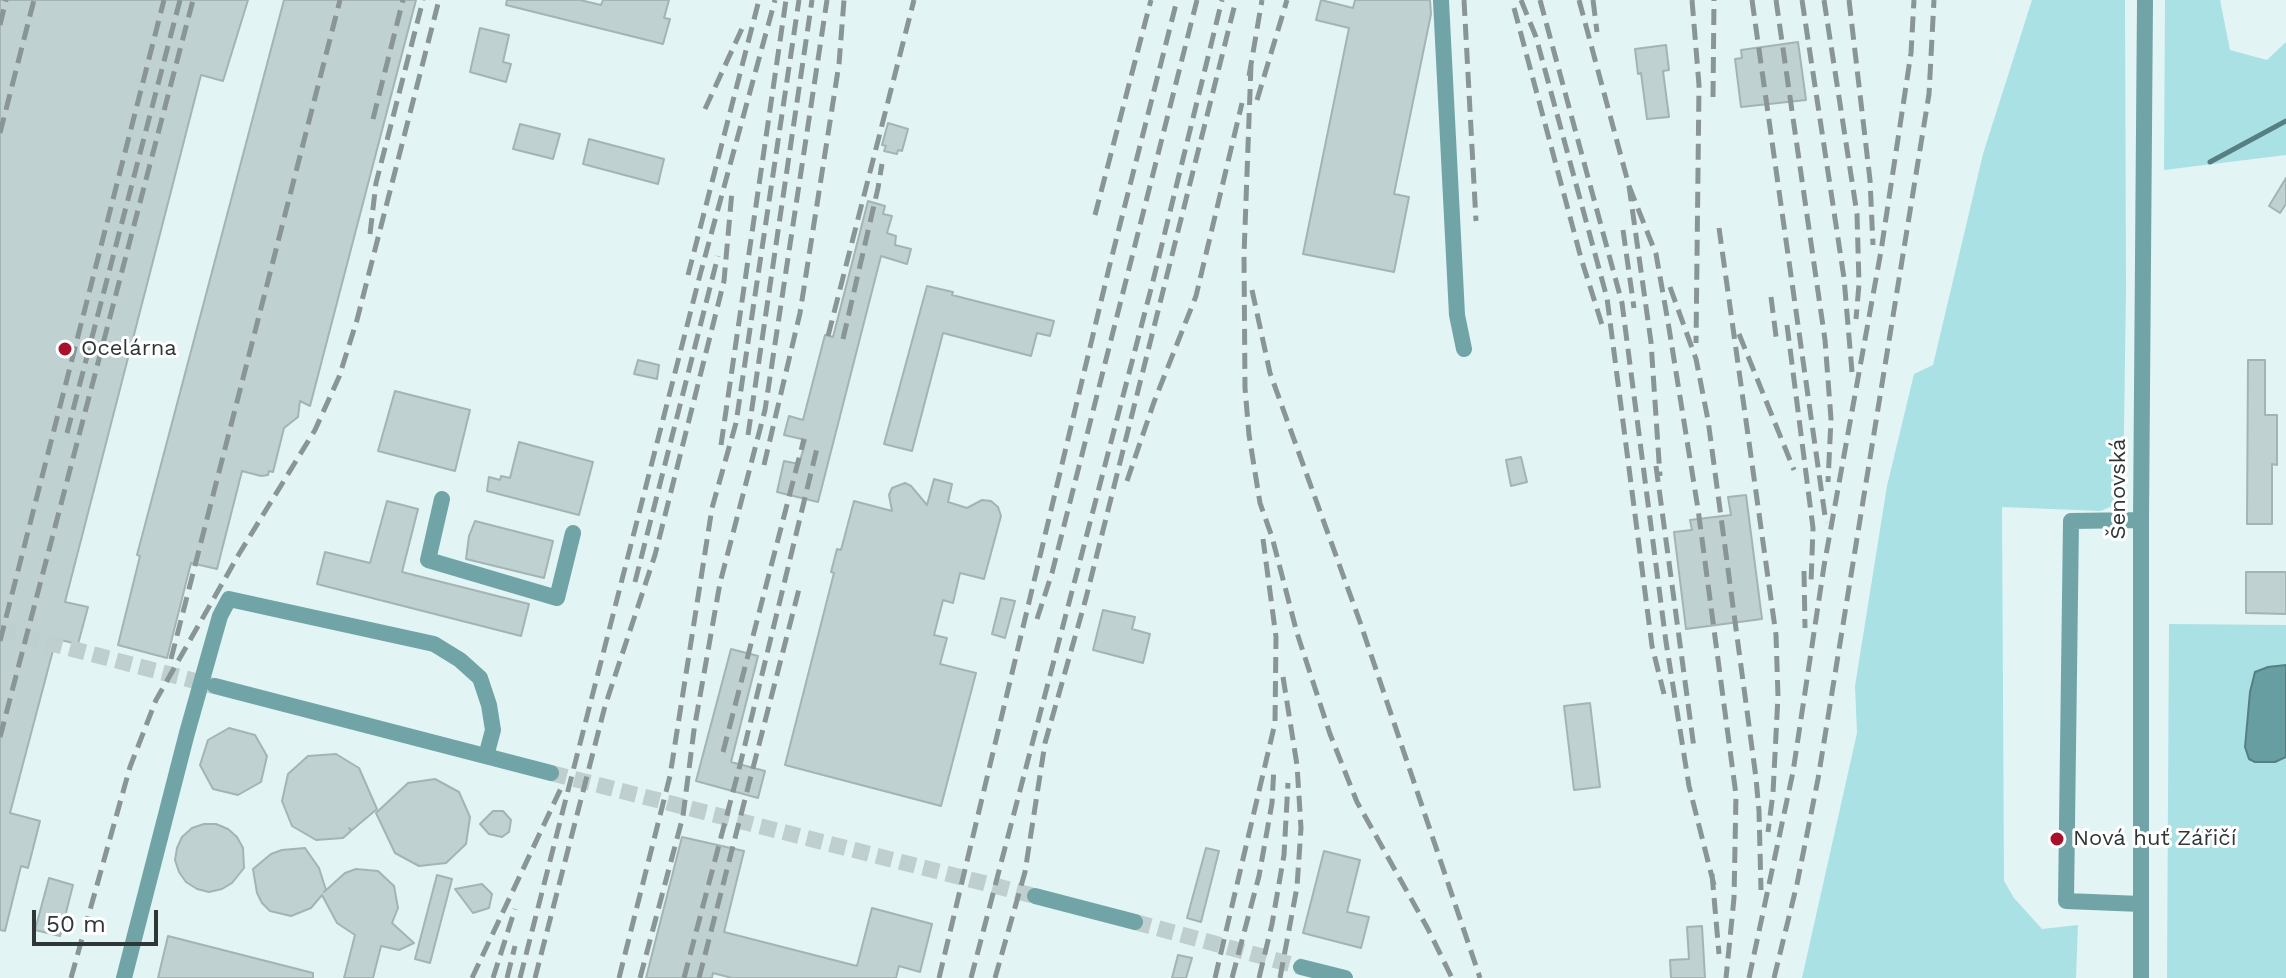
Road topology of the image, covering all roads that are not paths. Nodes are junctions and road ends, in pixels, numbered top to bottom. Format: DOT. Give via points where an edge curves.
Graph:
graph roads {
  1 [pos="2145,0"];
  2 [pos="1441,1"];
  3 [pos="1464,349"];
  4 [pos="442,499"];
  5 [pos="2141,520"];
  6 [pos="573,533"];
  7 [pos="215,686"];
  8 [pos="486,756"];
  9 [pos="551,773"];
  10 [pos="1035,896"];
  11 [pos="2141,904"];
  12 [pos="1135,922"];
  13 [pos="1301,967"];
  14 [pos="124,978"];
  15 [pos="1345,978"];
  16 [pos="2141,978"];
  1 -- 5 [label="street, Šenovská"];
  2 -- 3 [label="street" via="1457,315"];
  4 -- 6 [label="street" via="428,560 557,598"];
  5 -- 11 [label="street, Šenovská"];
  5 -- 11 [label="street" via="2071,521 2066,901"];
  7 -- 8 [label="street"];
  8 -- 9 [label="street"];
  8 -- 14 [label="street" via="493,730 480,678 434,644 229,599 187,733"];
  10 -- 12 [label="street"];
  11 -- 16 [label="street, Šenovská"];
  13 -- 15 [label="street"];
}
